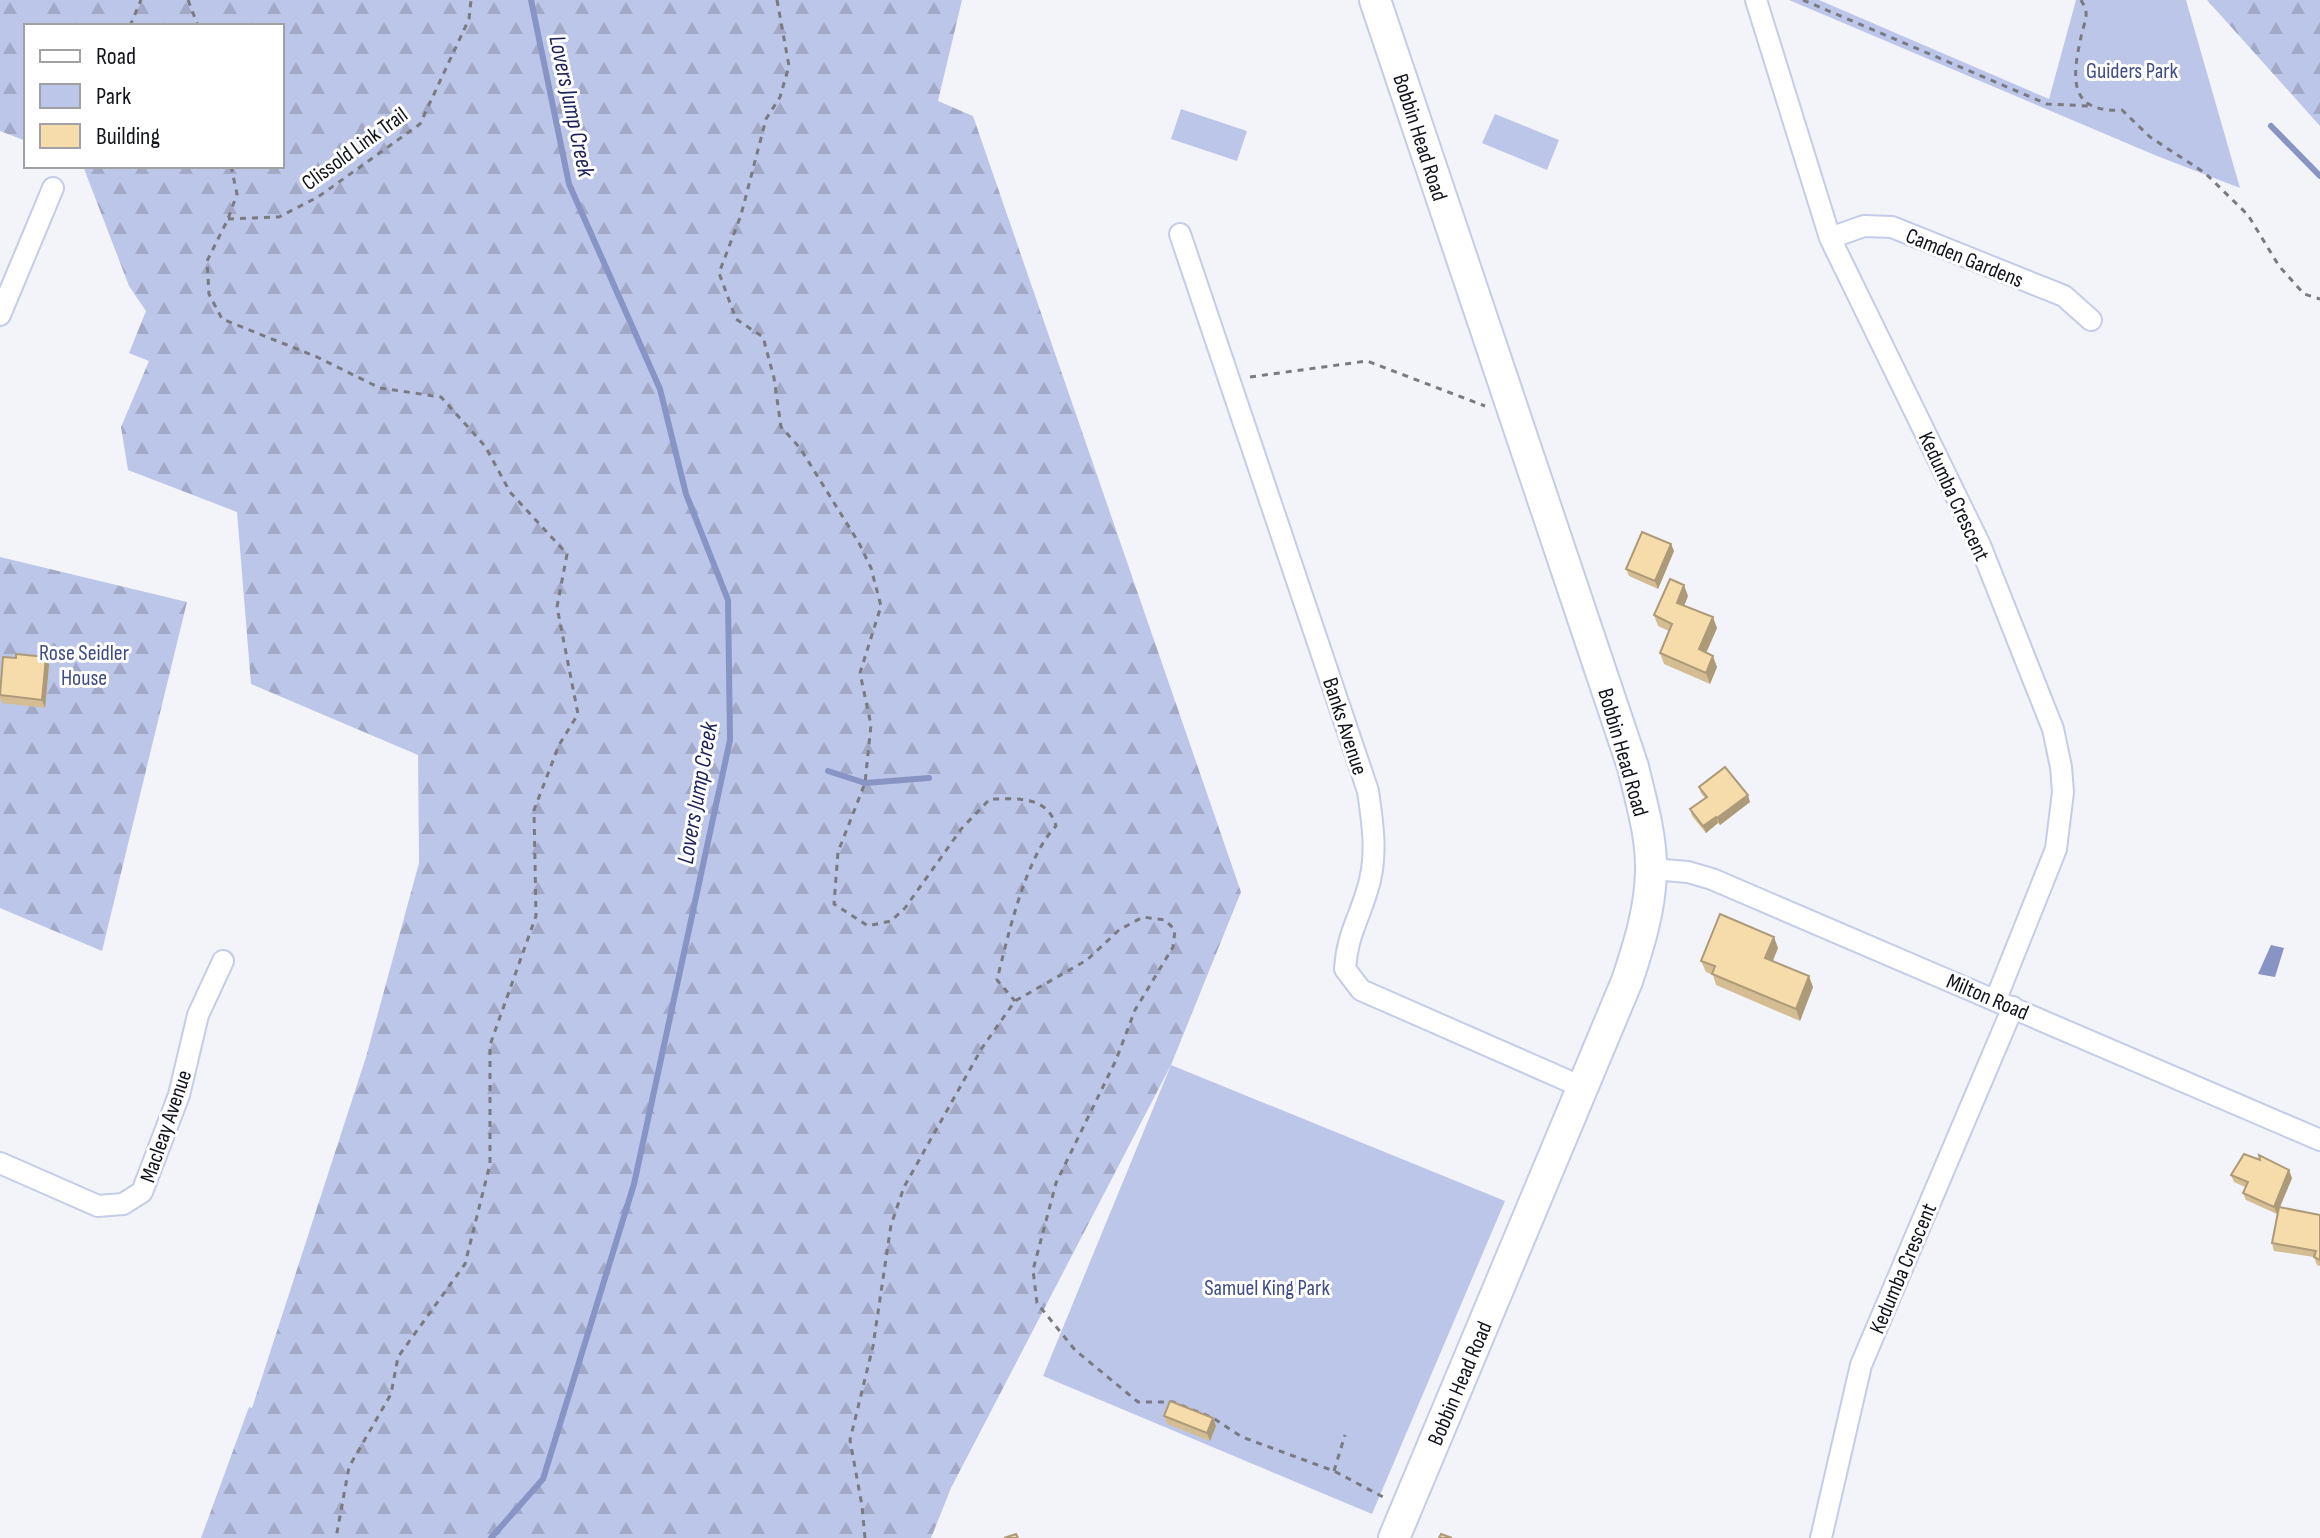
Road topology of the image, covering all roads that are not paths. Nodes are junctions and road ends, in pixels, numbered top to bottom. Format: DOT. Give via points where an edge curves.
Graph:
graph roads {
  1 [pos="1375,0"];
  2 [pos="1756,0"];
  3 [pos="53,188"];
  4 [pos="1180,234"];
  5 [pos="1830,238"];
  6 [pos="0,315"];
  7 [pos="2091,320"];
  8 [pos="1652,869"];
  9 [pos="223,961"];
  10 [pos="2004,1003"];
  11 [pos="1582,1087"];
  12 [pos="2320,1140"];
  13 [pos="0,1163"];
  14 [pos="1394,1538"];
  15 [pos="1821,1538"];
  1 -- 8 [label="main road, Bobbin Head Road" via="1633,767"];
  2 -- 5 [label="street, Kedumba Crescent"];
  3 -- 6 [label="street"];
  4 -- 11 [label="street, Banks Avenue" via="1368,791 1376,842 1369,888 1347,945 1345,969 1361,990"];
  5 -- 7 [label="street, Camden Gardens" via="1864,226 1892,227 2064,296"];
  5 -- 10 [label="street, Kedumba Crescent" via="1980,545 2053,729 2063,792 2056,849"];
  8 -- 10 [label="street, Milton Road" via="1712,879"];
  8 -- 11 [label="main road, Bobbin Head Road" via="1641,939"];
  9 -- 13 [label="street, Macleay Avenue" via="198,1015 179,1095 142,1192 123,1204 98,1206"];
  10 -- 12 [label="street, Milton Road"];
  10 -- 15 [label="street, Kedumba Crescent" via="1861,1365"];
  11 -- 14 [label="main road, Bobbin Head Road"];
}
